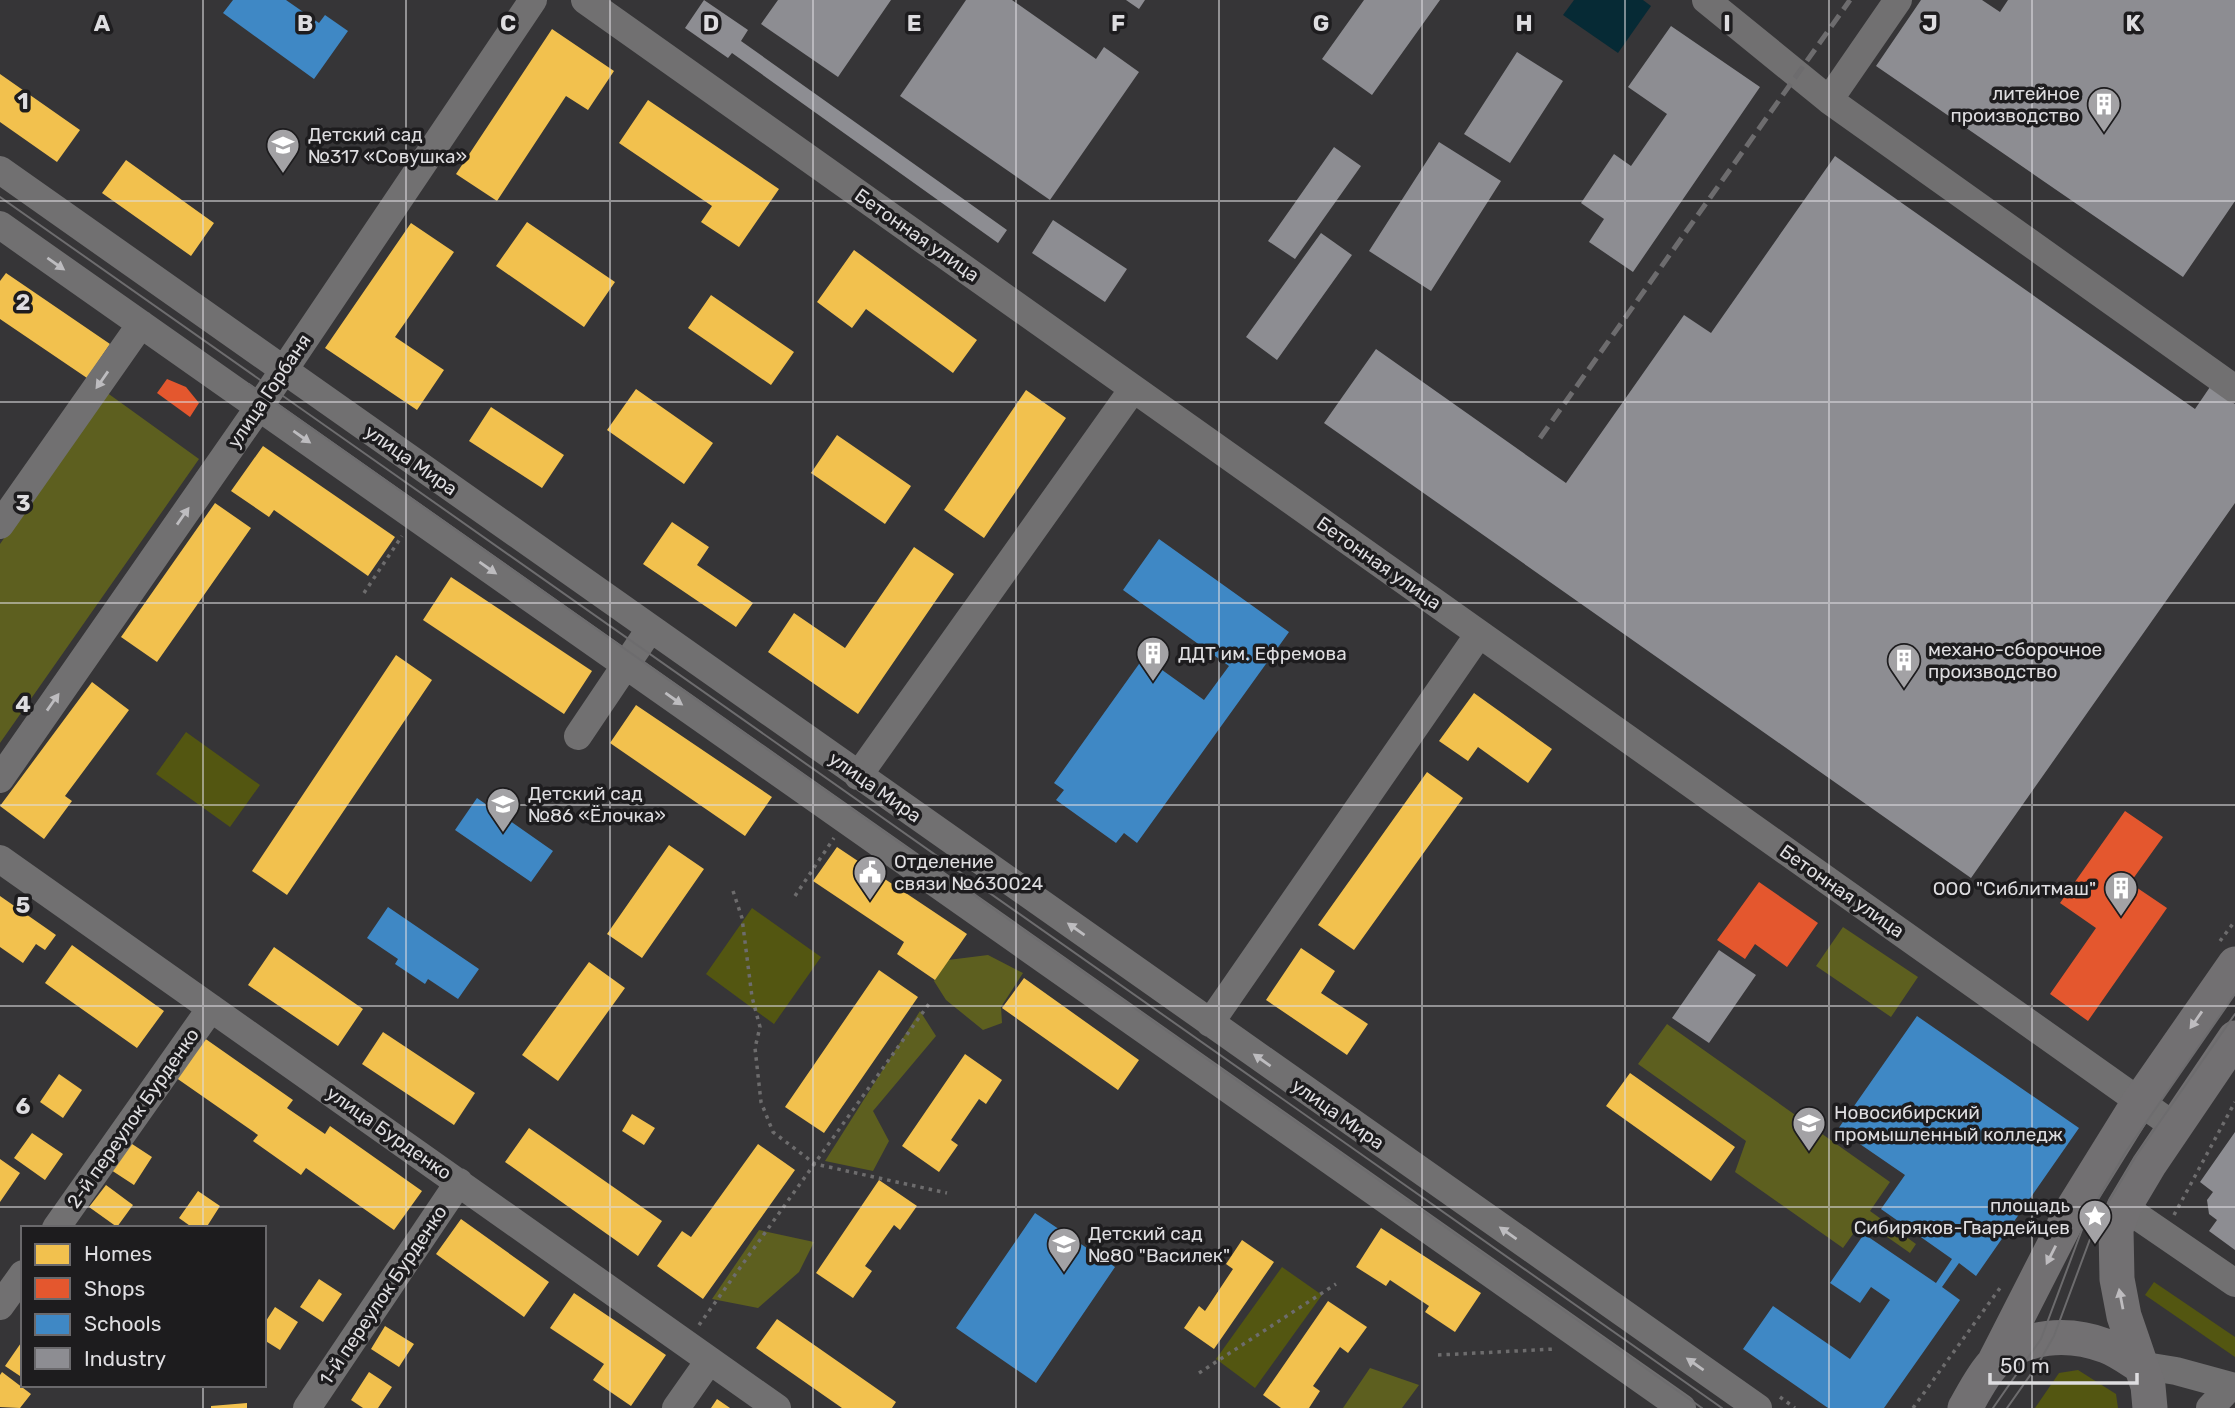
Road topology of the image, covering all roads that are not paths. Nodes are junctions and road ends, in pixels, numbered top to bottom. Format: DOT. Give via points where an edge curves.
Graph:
graph roads {
  1 [pos="533,0"];
  2 [pos="585,0"];
  3 [pos="1706,0"];
  4 [pos="1898,0"];
  5 [pos="1829,100"];
  6 [pos="0,170"];
  7 [pos="0,225"];
  8 [pos="141,324"];
  9 [pos="284,370"];
  10 [pos="2235,388"];
  11 [pos="1133,389"];
  12 [pos="259,407"];
  13 [pos="0,525"];
  14 [pos="650,629"];
  15 [pos="1479,634"];
  16 [pos="625,665"];
  17 [pos="578,736"];
  18 [pos="858,776"];
  19 [pos="0,779"];
  20 [pos="0,859"];
  21 [pos="2235,964"];
  22 [pos="211,1008"];
  23 [pos="1210,1023"];
  24 [pos="2235,1038"];
  25 [pos="2139,1102"];
  26 [pos="2174,1126"];
  27 [pos="459,1182"];
  28 [pos="2124,1207"];
  29 [pos="56,1226"];
  30 [pos="21,1277"];
  31 [pos="2235,1283"];
  32 [pos="0,1306"];
  33 [pos="709,1361"];
  34 [pos="1994,1363"];
  35 [pos="2139,1365"];
  36 [pos="2233,1384"];
  37 [pos="1752,1406"];
  38 [pos="307,1408"];
  39 [pos="676,1408"];
  40 [pos="776,1408"];
  41 [pos="1682,1408"];
  42 [pos="1965,1408"];
  43 [pos="2150,1408"];
  44 [pos="2210,1408"];
  1 -- 9 [label="street, улица Горбаня"];
  2 -- 11 [label="street, Бетонная улица"];
  3 -- 5 [label="street"];
  4 -- 5 [label="street"];
  5 -- 10 [label="street"];
  6 -- 9 [label="street, улица Мира"];
  7 -- 8 [label="street, one-way"];
  8 -- 12 [label="street"];
  8 -- 13 [label="street, one-way"];
  9 -- 12 [label="street, улица Горбаня"];
  9 -- 14 [label="street, улица Мира"];
  11 -- 15 [label="street, Бетонная улица"];
  11 -- 18 [label="street"];
  12 -- 16 [label="street, one-way"];
  19 -- 12 [label="street, улица Горбаня, one-way"];
  14 -- 16 [label="street"];
  14 -- 18 [label="street, улица Мира"];
  15 -- 23 [label="street"];
  15 -- 25 [label="street, Бетонная улица"];
  16 -- 17 [label="street"];
  16 -- 41 [label="street, one-way"];
  23 -- 18 [label="street, улица Мира, one-way"];
  20 -- 22 [label="street, улица Бурденко"];
  21 -- 25 [label="main road, one-way"];
  22 -- 27 [label="street, улица Бурденко"];
  22 -- 29 [label="street, 2-й переулок Бурденко"];
  37 -- 23 [label="street, улица Мира, one-way"];
  24 -- 26 [label="main road"];
  25 -- 26 [label="street, Бетонная улица"];
  25 -- 34 [label="main road, one-way" via="2072,1210"];
  26 -- 28 [label="main road"];
  27 -- 33 [label="street, улица Бурденко"];
  27 -- 38 [label="street, 1-й переулок Бурденко"];
  28 -- 31 [label="street"];
  35 -- 28 [label="main road, one-way" via="2117,1279 2116,1229"];
  30 -- 32 [label="street"];
  33 -- 39 [label="street"];
  33 -- 40 [label="street, улица Бурденко"];
  34 -- 35 [label="main road" via="2020,1344 2054,1336 2106,1346"];
  34 -- 42 [label="main road"];
  35 -- 36 [label="street"];
  35 -- 43 [label="main road" via="2148,1386"];
  36 -- 44 [label="street"];
}
